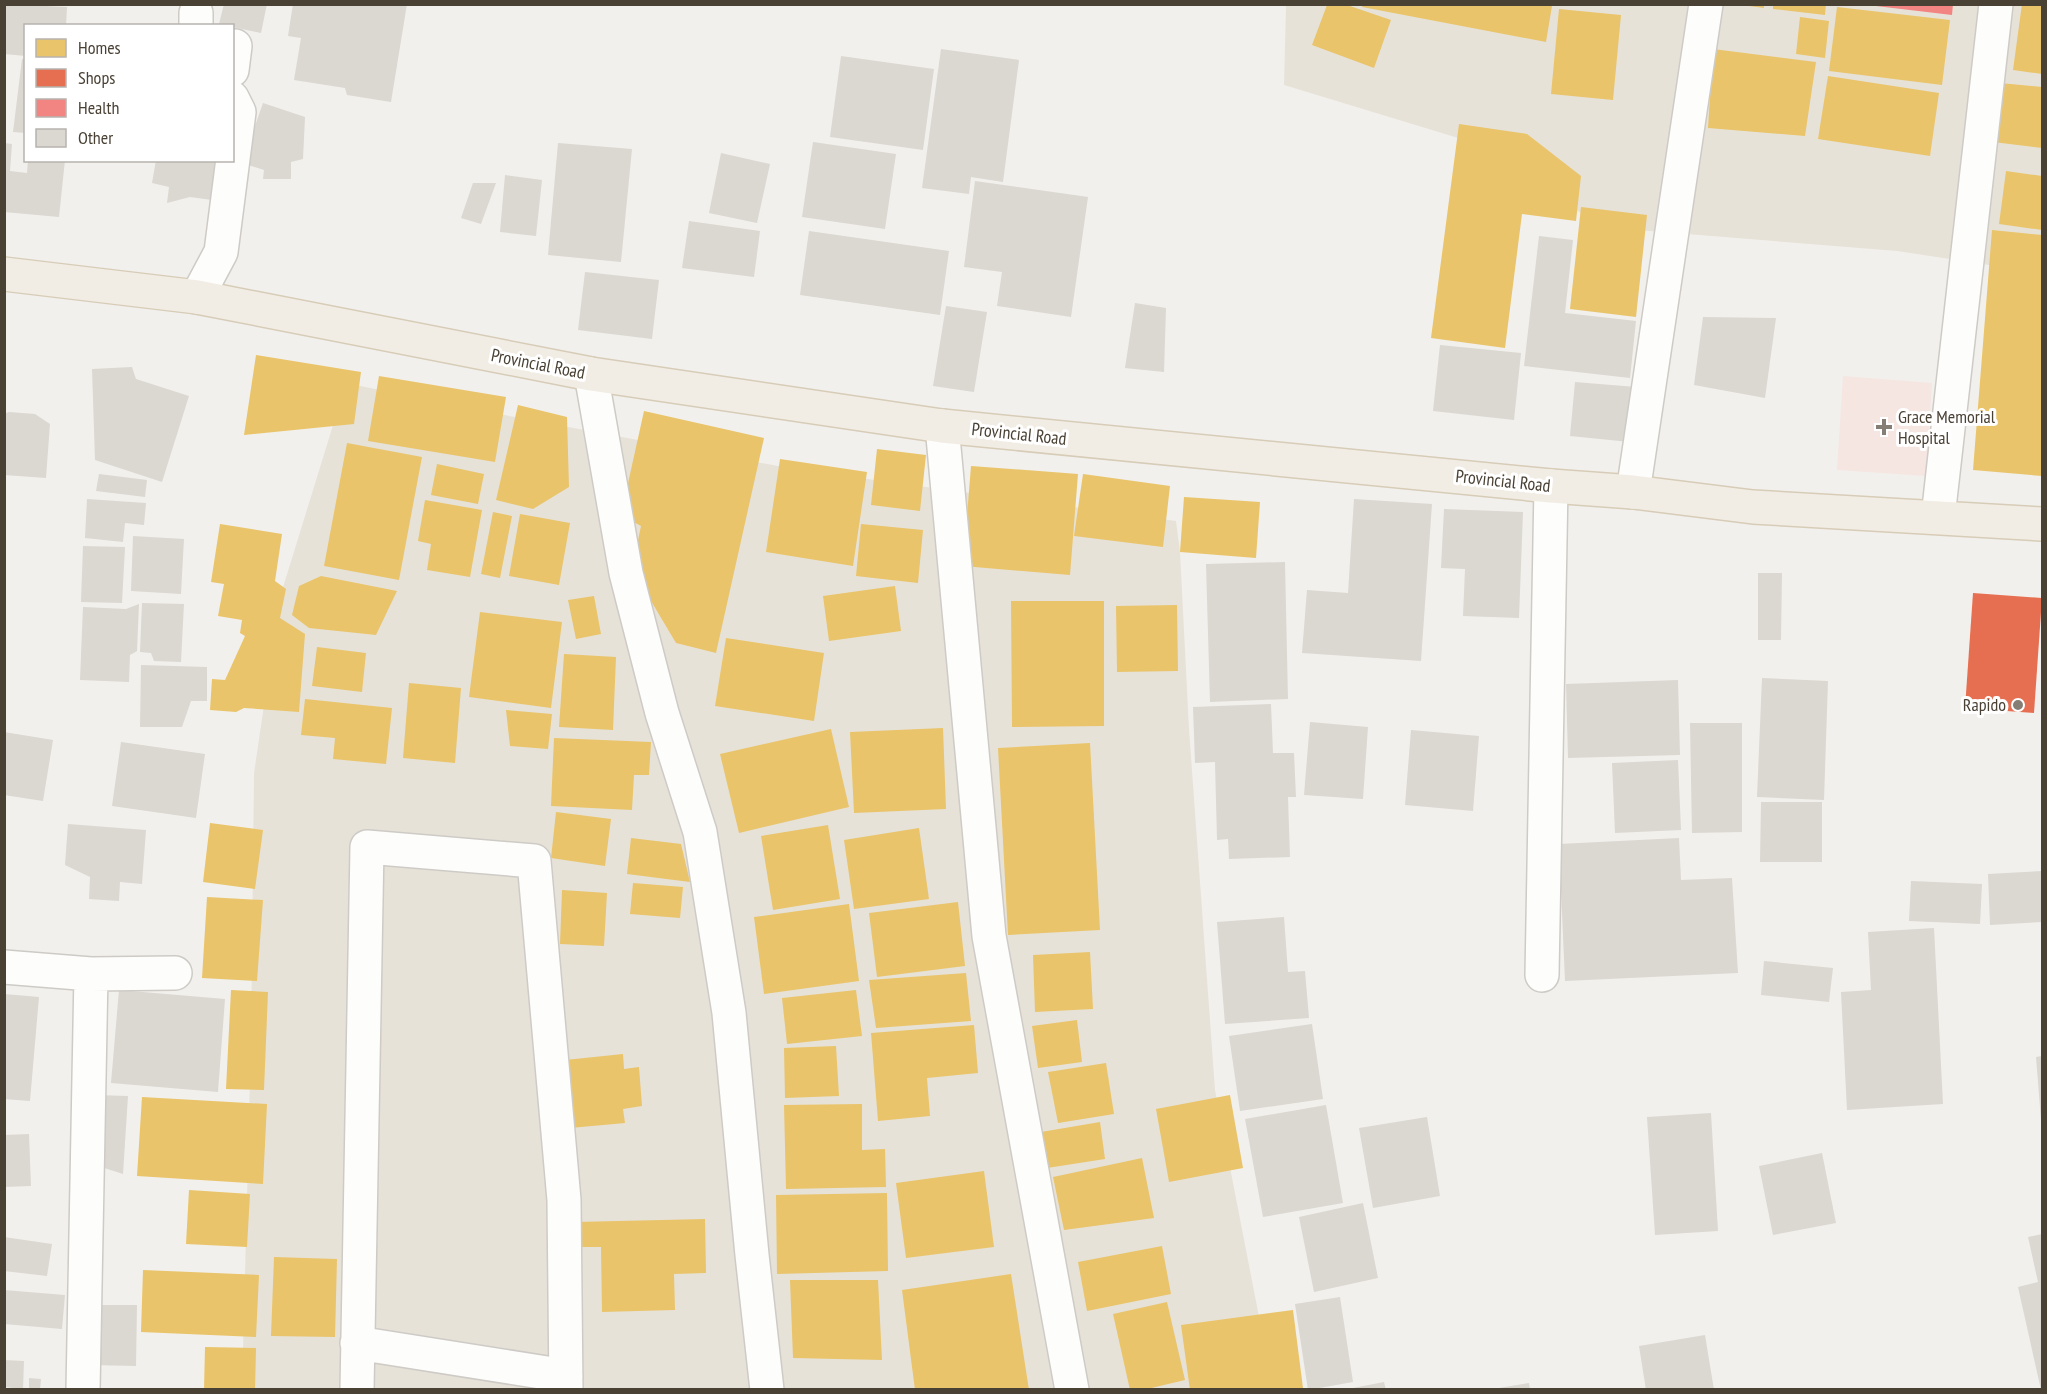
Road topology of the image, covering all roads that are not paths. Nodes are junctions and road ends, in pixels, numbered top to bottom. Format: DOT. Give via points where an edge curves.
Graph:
graph roads {
  1 [pos="1996,4"];
  2 [pos="1705,5"];
  3 [pos="234,102"];
  4 [pos="234,151"];
  5 [pos="233,162"];
  6 [pos="4,274"];
  7 [pos="197,297"];
  8 [pos="591,374"];
  9 [pos="942,426"];
  10 [pos="1551,486"];
  11 [pos="1633,492"];
  12 [pos="1938,517"];
  13 [pos="2043,524"];
  14 [pos="4,967"];
  15 [pos="175,973"];
  16 [pos="91,974"];
  17 [pos="1542,975"];
  18 [pos="357,1343"];
  19 [pos="566,1383"];
  20 [pos="83,1389"];
  21 [pos="357,1389"];
  22 [pos="767,1389"];
  23 [pos="1072,1389"];
  1 -- 12 [label="street"];
  2 -- 11 [label="street"];
  3 -- 4 [label="street" via="239,112"];
  5 -- 7 [label="street" via="221,252"];
  6 -- 7 [label="main road, Provincial Road"];
  7 -- 8 [label="main road, Provincial Road"];
  8 -- 9 [label="main road, Provincial Road"];
  8 -- 22 [label="street" via="626,573 662,713 700,832 729,1013"];
  9 -- 10 [label="main road, Provincial Road"];
  9 -- 23 [label="street" via="989,936"];
  10 -- 11 [label="main road, Provincial Road"];
  10 -- 17 [label="street"];
  11 -- 12 [label="main road, Provincial Road" via="1753,507"];
  12 -- 13 [label="main road, Provincial Road"];
  14 -- 16 [label="street"];
  15 -- 16 [label="street"];
  16 -- 20 [label="street"];
  18 -- 19 [label="street"];
  18 -- 19 [label="street" via="367,847 534,861 564,1200"];
  18 -- 21 [label="street"];
}
